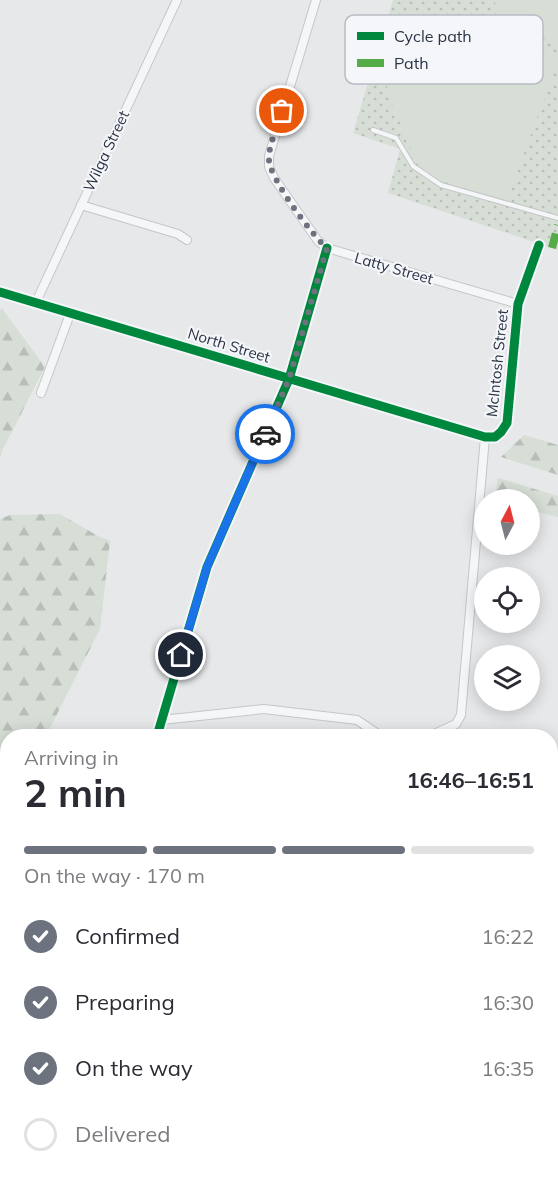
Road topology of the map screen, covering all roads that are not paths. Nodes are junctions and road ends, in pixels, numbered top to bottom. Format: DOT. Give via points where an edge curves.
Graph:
graph roads {
  1 [pos="177,0"];
  2 [pos="316,0"];
  3 [pos="373,130"];
  4 [pos="81,205"];
  5 [pos="558,218"];
  6 [pos="187,240"];
  7 [pos="539,245"];
  8 [pos="327,248"];
  9 [pos="0,292"];
  10 [pos="36,302"];
  11 [pos="518,304"];
  12 [pos="70,314"];
  13 [pos="289,379"];
  14 [pos="41,393"];
  15 [pos="485,437"];
  16 [pos="162,720"];
  17 [pos="159,729"];
  18 [pos="370,729"];
  19 [pos="445,729"];
  1 -- 4 [label="street, Wilga Street"];
  2 -- 8 [label="street" via="269,167 280,188"];
  3 -- 5 [label="lane" via="396,138 413,166 441,185"];
  4 -- 6 [label="street"];
  4 -- 10 [label="street, Wilga Street"];
  7 -- 11 [label="street, McIntosh Street"];
  8 -- 11 [label="street, Latty Street"];
  8 -- 13 [label="street"];
  9 -- 10 [label="street, North Street"];
  10 -- 12 [label="street, North Street"];
  11 -- 15 [label="street, McIntosh Street" via="507,423 495,437"];
  12 -- 13 [label="street, North Street"];
  12 -- 14 [label="street"];
  13 -- 15 [label="street, North Street"];
  13 -- 16 [label="street" via="207,567"];
  15 -- 19 [label="street" via="461,715 456,724"];
  16 -- 17 [label="street"];
  16 -- 18 [label="street" via="264,709 357,720"];
}
